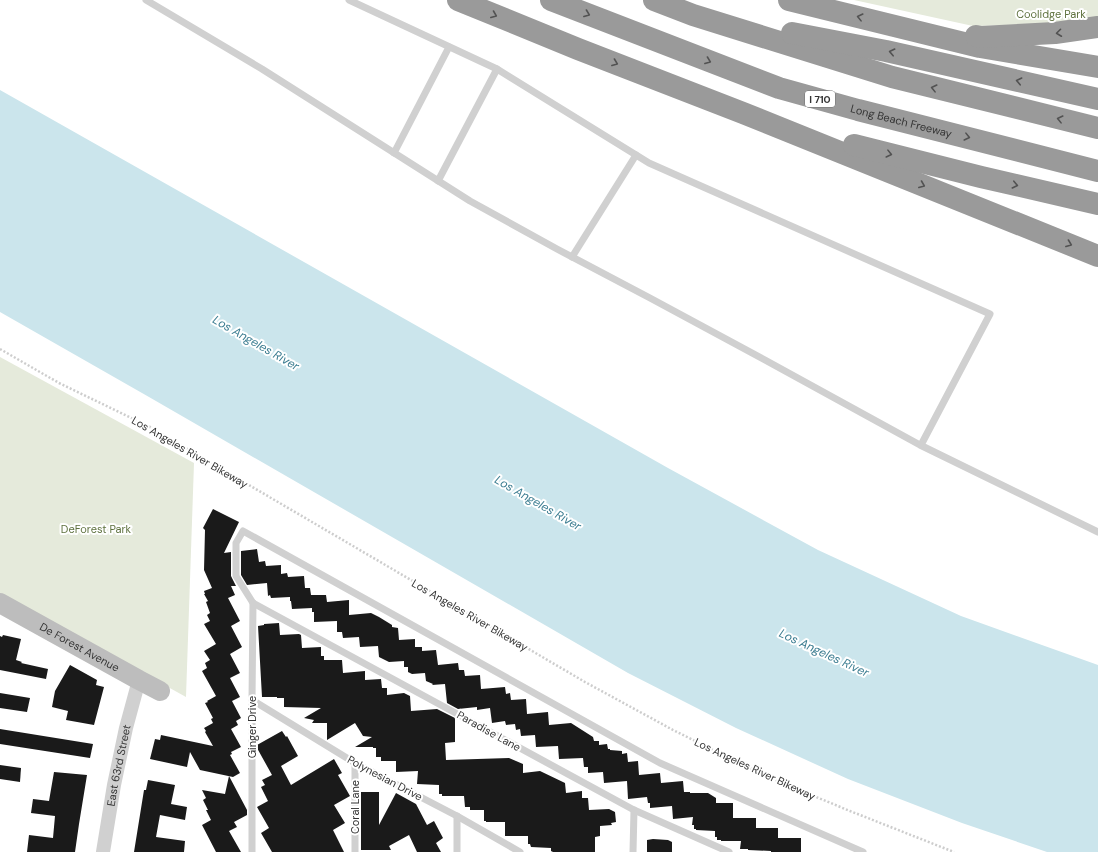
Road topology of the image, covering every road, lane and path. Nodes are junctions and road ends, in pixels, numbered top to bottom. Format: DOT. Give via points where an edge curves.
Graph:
graph roads {
  1 [pos="146,0"];
  2 [pos="349,0"];
  3 [pos="458,0"];
  4 [pos="551,0"];
  5 [pos="654,0"];
  6 [pos="789,0"];
  7 [pos="693,15"];
  8 [pos="1098,27"];
  9 [pos="905,28"];
  10 [pos="449,47"];
  11 [pos="1098,67"];
  12 [pos="497,69"];
  13 [pos="1098,99"];
  14 [pos="743,112"];
  15 [pos="1098,128"];
  16 [pos="394,153"];
  17 [pos="636,155"];
  18 [pos="1098,171"];
  19 [pos="438,181"];
  20 [pos="1098,204"];
  21 [pos="1098,256"];
  22 [pos="572,257"];
  23 [pos="0,349"];
  24 [pos="921,445"];
  25 [pos="1098,532"];
  26 [pos="0,603"];
  27 [pos="253,603"];
  28 [pos="139,680"];
  29 [pos="160,691"];
  30 [pos="252,700"];
  31 [pos="355,763"];
  32 [pos="634,810"];
  33 [pos="457,816"];
  34 [pos="104,852"];
  35 [pos="252,852"];
  36 [pos="355,852"];
  37 [pos="457,852"];
  38 [pos="520,852"];
  39 [pos="633,852"];
  40 [pos="729,852"];
  41 [pos="862,852"];
  42 [pos="954,852"];
  1 -- 16 [label="lane" via="262,69"];
  2 -- 10 [label="lane"];
  3 -- 14 [label="highway, one-way"];
  4 -- 18 [label="highway, Long Beach Freeway / I 710, one-way" via="779,88"];
  5 -- 7 [label="highway"];
  9 -- 6 [label="highway, one-way"];
  13 -- 7 [label="highway, one-way" via="886,51"];
  15 -- 7 [label="highway, one-way" via="892,77"];
  8 -- 9 [label="highway, one-way" via="1055,33 981,37"];
  9 -- 11 [label="highway" via="980,47"];
  10 -- 12 [label="lane"];
  10 -- 16 [label="lane"];
  12 -- 17 [label="lane"];
  12 -- 19 [label="lane"];
  14 -- 20 [label="highway, one-way" via="858,146"];
  14 -- 21 [label="highway, one-way"];
  16 -- 19 [label="lane"];
  17 -- 22 [label="lane"];
  17 -- 24 [label="lane" via="990,314"];
  19 -- 22 [label="lane"];
  22 -- 24 [label="lane"];
  23 -- 42 [label="path, Los Angeles River Bikeway" via="59,383 150,427 585,682 673,730 768,777"];
  24 -- 25 [label="lane"];
  26 -- 28 [label="street, De Forest Avenue"];
  27 -- 30 [label="lane, Ginger Drive"];
  27 -- 32 [label="lane, Paradise Lane"];
  27 -- 41 [label="lane" via="236,576 236,543 243,531 660,763"];
  28 -- 29 [label="street, De Forest Avenue"];
  28 -- 34 [label="street, East 63rd Street" via="114,785"];
  30 -- 31 [label="lane, Polynesian Drive"];
  30 -- 35 [label="lane, Ginger Drive"];
  31 -- 33 [label="lane, Polynesian Drive"];
  31 -- 36 [label="lane, Coral Lane"];
  32 -- 39 [label="lane"];
  32 -- 40 [label="lane, Paradise Lane"];
  33 -- 37 [label="lane"];
  33 -- 38 [label="lane, Polynesian Drive"];
}
